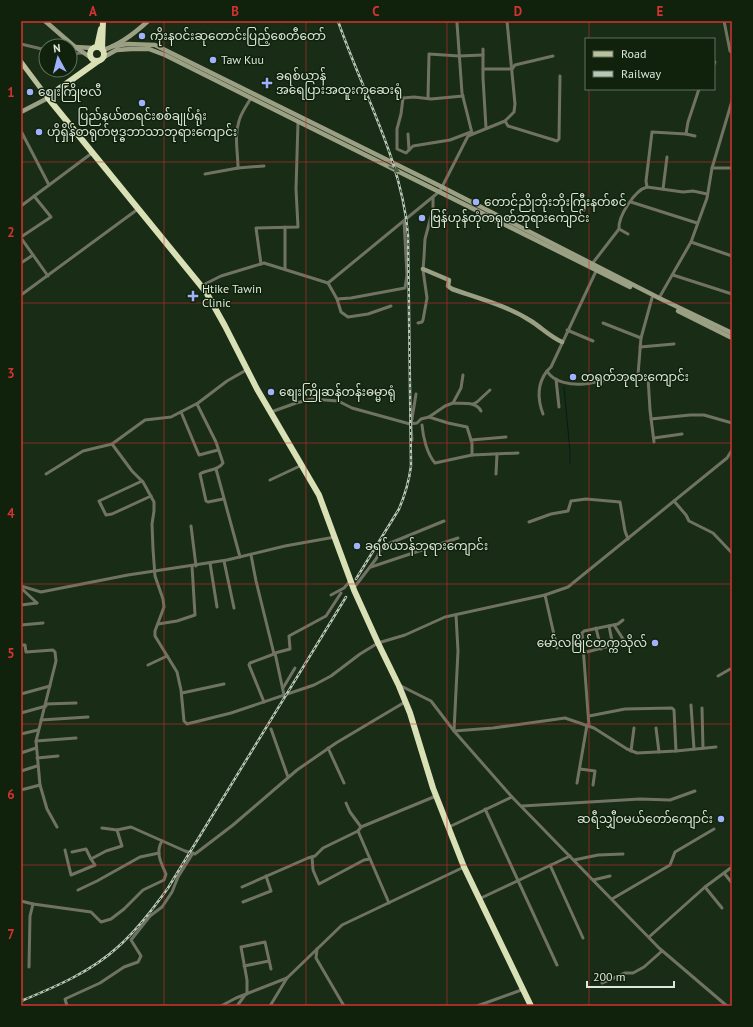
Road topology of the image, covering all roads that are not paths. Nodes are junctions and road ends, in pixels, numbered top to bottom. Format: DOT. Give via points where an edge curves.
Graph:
graph roads {
  1 [pos="45,21"];
  2 [pos="148,21"];
  3 [pos="507,21"];
  4 [pos="724,21"];
  5 [pos="457,23"];
  6 [pos="102,24"];
  7 [pos="131,35"];
  8 [pos="65,38"];
  9 [pos="21,44"];
  10 [pos="122,45"];
  11 [pos="113,46"];
  12 [pos="136,46"];
  13 [pos="78,47"];
  14 [pos="38,48"];
  15 [pos="99,48"];
  16 [pos="483,49"];
  17 [pos="78,50"];
  18 [pos="118,50"];
  19 [pos="78,53"];
  20 [pos="82,53"];
  21 [pos="732,53"];
  22 [pos="483,55"];
  23 [pos="459,56"];
  24 [pos="553,56"];
  25 [pos="104,57"];
  26 [pos="91,58"];
  27 [pos="21,62"];
  28 [pos="98,62"];
  29 [pos="483,69"];
  30 [pos="512,69"];
  31 [pos="85,71"];
  32 [pos="560,76"];
  33 [pos="699,90"];
  34 [pos="463,96"];
  35 [pos="48,98"];
  36 [pos="250,98"];
  37 [pos="428,98"];
  38 [pos="732,101"];
  39 [pos="21,112"];
  40 [pos="505,121"];
  41 [pos="298,122"];
  42 [pos="486,128"];
  43 [pos="21,131"];
  44 [pos="472,133"];
  45 [pos="408,134"];
  46 [pos="686,134"];
  47 [pos="695,136"];
  48 [pos="409,150"];
  49 [pos="92,153"];
  50 [pos="667,157"];
  51 [pos="264,166"];
  52 [pos="238,168"];
  53 [pos="712,168"];
  54 [pos="732,168"];
  55 [pos="205,174"];
  56 [pos="49,185"];
  57 [pos="647,187"];
  58 [pos="441,189"];
  59 [pos="663,189"];
  60 [pos="707,194"];
  61 [pos="34,196"];
  62 [pos="433,197"];
  63 [pos="631,202"];
  64 [pos="21,206"];
  65 [pos="138,209"];
  66 [pos="404,221"];
  67 [pos="697,223"];
  68 [pos="285,227"];
  69 [pos="619,229"];
  70 [pos="628,234"];
  71 [pos="21,238"];
  72 [pos="691,242"];
  73 [pos="33,255"];
  74 [pos="732,256"];
  75 [pos="21,263"];
  76 [pos="261,264"];
  77 [pos="592,264"];
  78 [pos="285,269"];
  79 [pos="423,269"];
  80 [pos="597,269"];
  81 [pos="673,274"];
  82 [pos="48,276"];
  83 [pos="328,283"];
  84 [pos="201,286"];
  85 [pos="732,294"];
  86 [pos="21,295"];
  87 [pos="652,298"];
  88 [pos="659,298"];
  89 [pos="337,299"];
  90 [pos="391,306"];
  91 [pos="418,323"];
  92 [pos="603,323"];
  93 [pos="567,330"];
  94 [pos="732,335"];
  95 [pos="641,338"];
  96 [pos="593,341"];
  97 [pos="562,342"];
  98 [pos="674,344"];
  99 [pos="640,347"];
  100 [pos="248,369"];
  101 [pos="547,371"];
  102 [pos="463,375"];
  103 [pos="638,375"];
  104 [pos="556,379"];
  105 [pos="490,390"];
  106 [pos="416,394"];
  107 [pos="453,403"];
  108 [pos="197,404"];
  109 [pos="473,404"];
  110 [pos="559,407"];
  111 [pos="481,411"];
  112 [pos="181,412"];
  113 [pos="271,412"];
  114 [pos="543,414"];
  115 [pos="430,417"];
  116 [pos="651,419"];
  117 [pos="732,423"];
  118 [pos="411,424"];
  119 [pos="422,425"];
  120 [pos="682,434"];
  121 [pos="506,437"];
  122 [pos="412,440"];
  123 [pos="471,440"];
  124 [pos="112,444"];
  125 [pos="218,450"];
  126 [pos="732,450"];
  127 [pos="518,453"];
  128 [pos="497,454"];
  129 [pos="472,455"];
  130 [pos="302,465"];
  131 [pos="216,469"];
  132 [pos="46,474"];
  133 [pos="496,474"];
  134 [pos="270,480"];
  135 [pos="142,481"];
  136 [pos="151,496"];
  137 [pos="223,499"];
  138 [pos="674,501"];
  139 [pos="444,521"];
  140 [pos="529,522"];
  141 [pos="190,526"];
  142 [pos="335,537"];
  143 [pos="458,538"];
  144 [pos="628,539"];
  145 [pos="732,553"];
  146 [pos="251,555"];
  147 [pos="240,558"];
  148 [pos="224,561"];
  149 [pos="210,563"];
  150 [pos="194,566"];
  151 [pos="371,567"];
  152 [pos="155,572"];
  153 [pos="350,581"];
  154 [pos="21,587"];
  155 [pos="353,589"];
  156 [pos="341,593"];
  157 [pos="332,595"];
  158 [pos="545,595"];
  159 [pos="21,605"];
  160 [pos="217,607"];
  161 [pos="234,608"];
  162 [pos="456,615"];
  163 [pos="623,620"];
  164 [pos="42,623"];
  165 [pos="158,624"];
  166 [pos="21,625"];
  167 [pos="614,625"];
  168 [pos="609,626"];
  169 [pos="596,628"];
  170 [pos="378,643"];
  171 [pos="21,645"];
  172 [pos="613,646"];
  173 [pos="557,648"];
  174 [pos="601,649"];
  175 [pos="583,653"];
  176 [pos="274,654"];
  177 [pos="167,656"];
  178 [pos="148,664"];
  179 [pos="295,668"];
  180 [pos="732,668"];
  181 [pos="718,676"];
  182 [pos="224,684"];
  183 [pos="50,686"];
  184 [pos="399,686"];
  185 [pos="283,688"];
  186 [pos="182,693"];
  187 [pos="21,694"];
  188 [pos="284,695"];
  189 [pos="264,702"];
  190 [pos="405,702"];
  191 [pos="76,703"];
  192 [pos="46,705"];
  193 [pos="691,705"];
  194 [pos="702,708"];
  195 [pos="21,713"];
  196 [pos="589,716"];
  197 [pos="88,717"];
  198 [pos="41,720"];
  199 [pos="588,726"];
  200 [pos="634,728"];
  201 [pos="656,728"];
  202 [pos="271,729"];
  203 [pos="38,730"];
  204 [pos="454,731"];
  205 [pos="21,734"];
  206 [pos="76,738"];
  207 [pos="36,741"];
  208 [pos="716,747"];
  209 [pos="36,748"];
  210 [pos="328,748"];
  211 [pos="703,748"];
  212 [pos="694,749"];
  213 [pos="631,751"];
  214 [pos="676,751"];
  215 [pos="659,752"];
  216 [pos="21,753"];
  217 [pos="58,756"];
  218 [pos="37,758"];
  219 [pos="38,766"];
  220 [pos="580,769"];
  221 [pos="21,771"];
  222 [pos="288,777"];
  223 [pos="344,783"];
  224 [pos="577,783"];
  225 [pos="40,785"];
  226 [pos="593,785"];
  227 [pos="21,790"];
  228 [pos="695,790"];
  229 [pos="436,796"];
  230 [pos="512,797"];
  231 [pos="346,803"];
  232 [pos="522,806"];
  233 [pos="485,809"];
  234 [pos="57,827"];
  235 [pos="361,827"];
  236 [pos="102,828"];
  237 [pos="448,828"];
  238 [pos="714,829"];
  239 [pos="117,830"];
  240 [pos="358,831"];
  241 [pos="162,841"];
  242 [pos="65,850"];
  243 [pos="72,852"];
  244 [pos="159,853"];
  245 [pos="193,853"];
  246 [pos="623,854"];
  247 [pos="570,856"];
  248 [pos="312,857"];
  249 [pos="370,858"];
  250 [pos="91,859"];
  251 [pos="574,860"];
  252 [pos="550,865"];
  253 [pos="464,867"];
  254 [pos="732,867"];
  255 [pos="724,873"];
  256 [pos="266,876"];
  257 [pos="610,876"];
  258 [pos="593,880"];
  259 [pos="518,881"];
  260 [pos="732,883"];
  261 [pos="242,886"];
  262 [pos="705,887"];
  263 [pos="78,890"];
  264 [pos="479,899"];
  265 [pos="612,899"];
  266 [pos="21,902"];
  267 [pos="242,902"];
  268 [pos="389,903"];
  269 [pos="33,904"];
  270 [pos="722,908"];
  271 [pos="583,938"];
  272 [pos="649,938"];
  273 [pos="317,949"];
  274 [pos="662,951"];
  275 [pos="269,961"];
  276 [pos="557,965"];
  277 [pos="244,966"];
  278 [pos="29,967"];
  279 [pos="271,969"];
  280 [pos="287,978"];
  281 [pos="602,983"];
  282 [pos="524,989"];
  283 [pos="246,994"];
  284 [pos="67,1006"];
  285 [pos="221,1006"];
  286 [pos="237,1006"];
  287 [pos="270,1006"];
  288 [pos="344,1006"];
  289 [pos="477,1006"];
  290 [pos="531,1006"];
  291 [pos="727,1006"];
  1 -- 8 [label="main road"];
  2 -- 7 [label="main road"];
  3 -- 30 [label="street"];
  4 -- 21 [label="street"];
  5 -- 23 [label="street"];
  6 -- 15 [label="highway" via="103,35"];
  7 -- 10 [label="main road"];
  7 -- 11 [label="main road"];
  7 -- 12 [label="main road"];
  9 -- 14 [label="street"];
  10 -- 11 [label="main road"];
  10 -- 12 [label="main road"];
  10 -- 18 [label="main road"];
  11 -- 15 [label="main road"];
  12 -- 18 [label="main road"];
  12 -- 36 [label="main road" via="165,55"];
  12 -- 58 [label="main road" via="155,45"];
  13 -- 15 [label="main road"];
  15 -- 25 [label="highway"];
  15 -- 26 [label="highway" via="90,54"];
  16 -- 22 [label="street"];
  17 -- 20 [label="main road"];
  18 -- 25 [label="main road"];
  19 -- 20 [label="street"];
  20 -- 26 [label="main road"];
  22 -- 23 [label="street"];
  22 -- 29 [label="street"];
  23 -- 34 [label="street"];
  23 -- 37 [label="street" via="429,54"];
  24 -- 30 [label="street" via="515,65"];
  25 -- 28 [label="highway"];
  26 -- 28 [label="highway"];
  26 -- 31 [label="highway"];
  27 -- 35 [label="main road"];
  28 -- 31 [label="highway"];
  29 -- 30 [label="street"];
  29 -- 42 [label="street"];
  30 -- 40 [label="street" via="514,112"];
  31 -- 35 [label="highway"];
  32 -- 40 [label="street" via="557,141 508,126"];
  33 -- 46 [label="street"];
  34 -- 37 [label="street"];
  34 -- 44 [label="street"];
  35 -- 39 [label="main road"];
  35 -- 49 [label="highway"];
  36 -- 41 [label="main road"];
  36 -- 52 [label="street" via="239,119"];
  37 -- 48 [label="street" via="403,98 396,144 397,149 406,153"];
  38 -- 53 [label="street"];
  40 -- 42 [label="street"];
  41 -- 58 [label="main road, one-way"];
  41 -- 68 [label="street" via="298,227"];
  42 -- 44 [label="street"];
  43 -- 56 [label="street"];
  44 -- 48 [label="street" via="450,140 413,146"];
  44 -- 58 [label="street" via="468,136"];
  45 -- 48 [label="street"];
  46 -- 47 [label="street"];
  46 -- 57 [label="street" via="652,132"];
  49 -- 56 [label="street"];
  49 -- 65 [label="highway"];
  50 -- 59 [label="street"];
  51 -- 52 [label="street"];
  52 -- 55 [label="street"];
  53 -- 54 [label="street"];
  53 -- 60 [label="street"];
  56 -- 61 [label="street"];
  57 -- 59 [label="street"];
  57 -- 63 [label="street" via="638,191"];
  58 -- 62 [label="street"];
  58 -- 77 [label="main road"];
  58 -- 80 [label="main road"];
  59 -- 60 [label="street"];
  60 -- 67 [label="street"];
  61 -- 64 [label="street"];
  61 -- 71 [label="street" via="51,217"];
  62 -- 66 [label="street"];
  62 -- 79 [label="street"];
  63 -- 67 [label="street"];
  63 -- 69 [label="street" via="622,215"];
  65 -- 82 [label="street"];
  65 -- 84 [label="highway"];
  66 -- 83 [label="street"];
  66 -- 89 [label="street" via="407,275 405,288"];
  67 -- 72 [label="street"];
  68 -- 76 [label="street" via="256,228"];
  68 -- 78 [label="street"];
  69 -- 70 [label="street"];
  69 -- 77 [label="street"];
  71 -- 73 [label="street"];
  72 -- 74 [label="street"];
  72 -- 81 [label="street"];
  73 -- 75 [label="street"];
  73 -- 82 [label="street"];
  76 -- 78 [label="street"];
  76 -- 84 [label="street" via="221,276"];
  77 -- 80 [label="main road"];
  78 -- 83 [label="street"];
  79 -- 91 [label="street" via="427,298 423,320"];
  79 -- 97 [label="main road" via="449,280 448,286 452,289 532,321"];
  80 -- 87 [label="main road"];
  80 -- 88 [label="main road"];
  80 -- 93 [label="street"];
  81 -- 85 [label="street"];
  81 -- 88 [label="street"];
  82 -- 86 [label="street"];
  83 -- 89 [label="street"];
  84 -- 100 [label="highway"];
  87 -- 94 [label="main road"];
  87 -- 95 [label="street"];
  88 -- 94 [label="main road"];
  89 -- 90 [label="street" via="341,312 348,317 368,314"];
  92 -- 95 [label="street"];
  93 -- 96 [label="street"];
  93 -- 97 [label="street"];
  95 -- 99 [label="street"];
  97 -- 101 [label="street"];
  98 -- 99 [label="street"];
  99 -- 103 [label="street"];
  100 -- 108 [label="street"];
  100 -- 113 [label="highway"];
  101 -- 104 [label="street"];
  101 -- 114 [label="street" via="541,380 539,392"];
  102 -- 107 [label="street" via="461,388"];
  103 -- 104 [label="street" via="586,384 568,384"];
  103 -- 116 [label="street" via="648,377"];
  104 -- 110 [label="street"];
  105 -- 109 [label="street"];
  106 -- 118 [label="street"];
  107 -- 109 [label="street"];
  107 -- 115 [label="street" via="444,406"];
  108 -- 112 [label="street"];
  108 -- 125 [label="street"];
  109 -- 111 [label="street"];
  112 -- 124 [label="street" via="171,417 145,420"];
  112 -- 125 [label="street" via="199,455"];
  113 -- 118 [label="street" via="312,399 338,401 352,408"];
  113 -- 130 [label="highway"];
  115 -- 118 [label="street"];
  115 -- 123 [label="street" via="448,424 467,427"];
  116 -- 117 [label="street" via="704,415"];
  116 -- 120 [label="street" via="654,440"];
  118 -- 122 [label="street"];
  119 -- 129 [label="street" via="423,438 434,463"];
  121 -- 123 [label="street"];
  123 -- 129 [label="street"];
  124 -- 132 [label="street" via="83,451"];
  124 -- 135 [label="street"];
  125 -- 131 [label="street" via="223,464"];
  126 -- 138 [label="street" via="727,458"];
  127 -- 128 [label="street"];
  128 -- 129 [label="street"];
  128 -- 133 [label="street"];
  130 -- 134 [label="street"];
  130 -- 142 [label="highway" via="323,503"];
  131 -- 137 [label="street"];
  131 -- 137 [label="street" via="200,474 206,501"];
  135 -- 136 [label="street"];
  135 -- 136 [label="street" via="99,501 106,515"];
  136 -- 152 [label="street" via="154,502 152,549"];
  137 -- 147 [label="street"];
  138 -- 144 [label="street"];
  138 -- 145 [label="street" via="689,521 713,533"];
  139 -- 151 [label="street" via="385,544"];
  140 -- 144 [label="street" via="568,511 571,501 586,499 620,502"];
  141 -- 150 [label="street"];
  142 -- 146 [label="street"];
  142 -- 153 [label="highway"];
  143 -- 151 [label="street"];
  144 -- 158 [label="street" via="568,587"];
  146 -- 147 [label="street"];
  146 -- 176 [label="street"];
  147 -- 148 [label="street"];
  148 -- 149 [label="street"];
  148 -- 161 [label="street"];
  149 -- 150 [label="street"];
  149 -- 160 [label="street"];
  150 -- 152 [label="street"];
  150 -- 165 [label="street" via="195,614"];
  151 -- 155 [label="street"];
  152 -- 154 [label="street" via="42,592"];
  152 -- 165 [label="street" via="164,607"];
  153 -- 155 [label="highway"];
  153 -- 157 [label="street"];
  154 -- 159 [label="street" via="37,603"];
  155 -- 170 [label="highway"];
  156 -- 176 [label="street" via="326,616 289,636 290,649"];
  158 -- 162 [label="street"];
  158 -- 173 [label="street"];
  162 -- 170 [label="street"];
  162 -- 204 [label="street" via="458,651"];
  163 -- 167 [label="street"];
  164 -- 166 [label="street"];
  165 -- 177 [label="street" via="154,636"];
  167 -- 168 [label="street"];
  167 -- 172 [label="street" via="625,641"];
  168 -- 169 [label="street"];
  168 -- 172 [label="street"];
  169 -- 174 [label="street"];
  169 -- 175 [label="street" via="582,633"];
  170 -- 184 [label="highway"];
  170 -- 188 [label="street" via="331,676"];
  171 -- 183 [label="street" via="25,645 26,652 55,652 56,661"];
  172 -- 174 [label="street"];
  174 -- 175 [label="street"];
  175 -- 196 [label="street"];
  176 -- 185 [label="street"];
  176 -- 189 [label="street" via="250,663"];
  177 -- 178 [label="street"];
  177 -- 186 [label="street" via="177,672"];
  179 -- 185 [label="street"];
  180 -- 181 [label="street"];
  182 -- 186 [label="street"];
  183 -- 187 [label="street"];
  183 -- 192 [label="street"];
  184 -- 190 [label="highway"];
  184 -- 204 [label="street" via="431,701"];
  185 -- 188 [label="street"];
  186 -- 189 [label="street" via="184,721 187,724"];
  188 -- 189 [label="street"];
  190 -- 210 [label="street"];
  190 -- 229 [label="highway"];
  191 -- 192 [label="street"];
  192 -- 195 [label="street"];
  192 -- 198 [label="street"];
  193 -- 212 [label="street"];
  194 -- 211 [label="street"];
  196 -- 199 [label="street"];
  196 -- 214 [label="street" via="625,709 672,708"];
  197 -- 198 [label="street"];
  198 -- 203 [label="street"];
  199 -- 204 [label="street" via="565,718"];
  199 -- 213 [label="street"];
  199 -- 220 [label="street"];
  200 -- 213 [label="street"];
  201 -- 215 [label="street"];
  202 -- 222 [label="street"];
  203 -- 205 [label="street"];
  203 -- 207 [label="street"];
  204 -- 230 [label="street"];
  206 -- 207 [label="street"];
  207 -- 209 [label="street"];
  208 -- 211 [label="street"];
  209 -- 216 [label="street"];
  209 -- 218 [label="street"];
  210 -- 222 [label="street"];
  210 -- 223 [label="street"];
  211 -- 212 [label="street"];
  212 -- 214 [label="street"];
  213 -- 215 [label="street"];
  214 -- 215 [label="street"];
  217 -- 218 [label="street"];
  218 -- 219 [label="street"];
  219 -- 221 [label="street"];
  219 -- 225 [label="street"];
  220 -- 224 [label="street"];
  220 -- 226 [label="street" via="595,771"];
  222 -- 245 [label="street" via="233,825 199,852"];
  225 -- 227 [label="street"];
  225 -- 234 [label="street" via="47,809"];
  228 -- 232 [label="street" via="670,800 640,799"];
  229 -- 235 [label="street"];
  229 -- 237 [label="highway"];
  230 -- 232 [label="street"];
  230 -- 233 [label="street"];
  231 -- 235 [label="street"];
  232 -- 247 [label="street"];
  233 -- 237 [label="street"];
  233 -- 259 [label="street"];
  235 -- 240 [label="street"];
  236 -- 239 [label="street"];
  237 -- 253 [label="highway"];
  238 -- 265 [label="street" via="675,852 670,865"];
  239 -- 241 [label="street" via="131,827"];
  239 -- 250 [label="street" via="122,846"];
  240 -- 248 [label="street" via="323,848"];
  240 -- 249 [label="street"];
  241 -- 244 [label="street" via="158,847"];
  241 -- 245 [label="street"];
  242 -- 250 [label="street" via="71,875 95,865"];
  243 -- 250 [label="street" via="86,849"];
  244 -- 263 [label="street" via="140,858"];
  244 -- 269 [label="street" via="166,874 164,880 143,890 111,919 101,922 91,912"];
  245 -- 284 [label="street" via="162,907 150,916 131,940 141,956 138,962 124,967 100,983 70,995 65,999"];
  246 -- 251 [label="street" via="598,855"];
  247 -- 251 [label="street"];
  247 -- 252 [label="street"];
  248 -- 249 [label="street" via="313,870 319,884"];
  248 -- 256 [label="street"];
  249 -- 268 [label="street"];
  251 -- 258 [label="street"];
  252 -- 259 [label="street"];
  252 -- 271 [label="street"];
  253 -- 264 [label="highway"];
  253 -- 268 [label="street"];
  254 -- 255 [label="street"];
  255 -- 260 [label="street"];
  255 -- 262 [label="street"];
  256 -- 261 [label="street"];
  256 -- 267 [label="street" via="271,891"];
  257 -- 258 [label="street"];
  258 -- 265 [label="street"];
  259 -- 264 [label="street"];
  259 -- 276 [label="street"];
  262 -- 270 [label="street"];
  262 -- 272 [label="street"];
  264 -- 282 [label="highway"];
  265 -- 272 [label="street"];
  266 -- 269 [label="street"];
  268 -- 273 [label="street" via="342,925"];
  269 -- 278 [label="street" via="30,916"];
  272 -- 274 [label="street"];
  273 -- 280 [label="street"];
  273 -- 288 [label="street" via="316,958"];
  274 -- 281 [label="street" via="633,973"];
  274 -- 291 [label="street"];
  275 -- 277 [label="street"];
  275 -- 277 [label="street" via="265,942 241,947"];
  275 -- 279 [label="street"];
  277 -- 283 [label="street"];
  280 -- 283 [label="street"];
  280 -- 287 [label="street"];
  282 -- 289 [label="street"];
  282 -- 290 [label="highway"];
  283 -- 285 [label="street"];
  283 -- 286 [label="street"];
}
